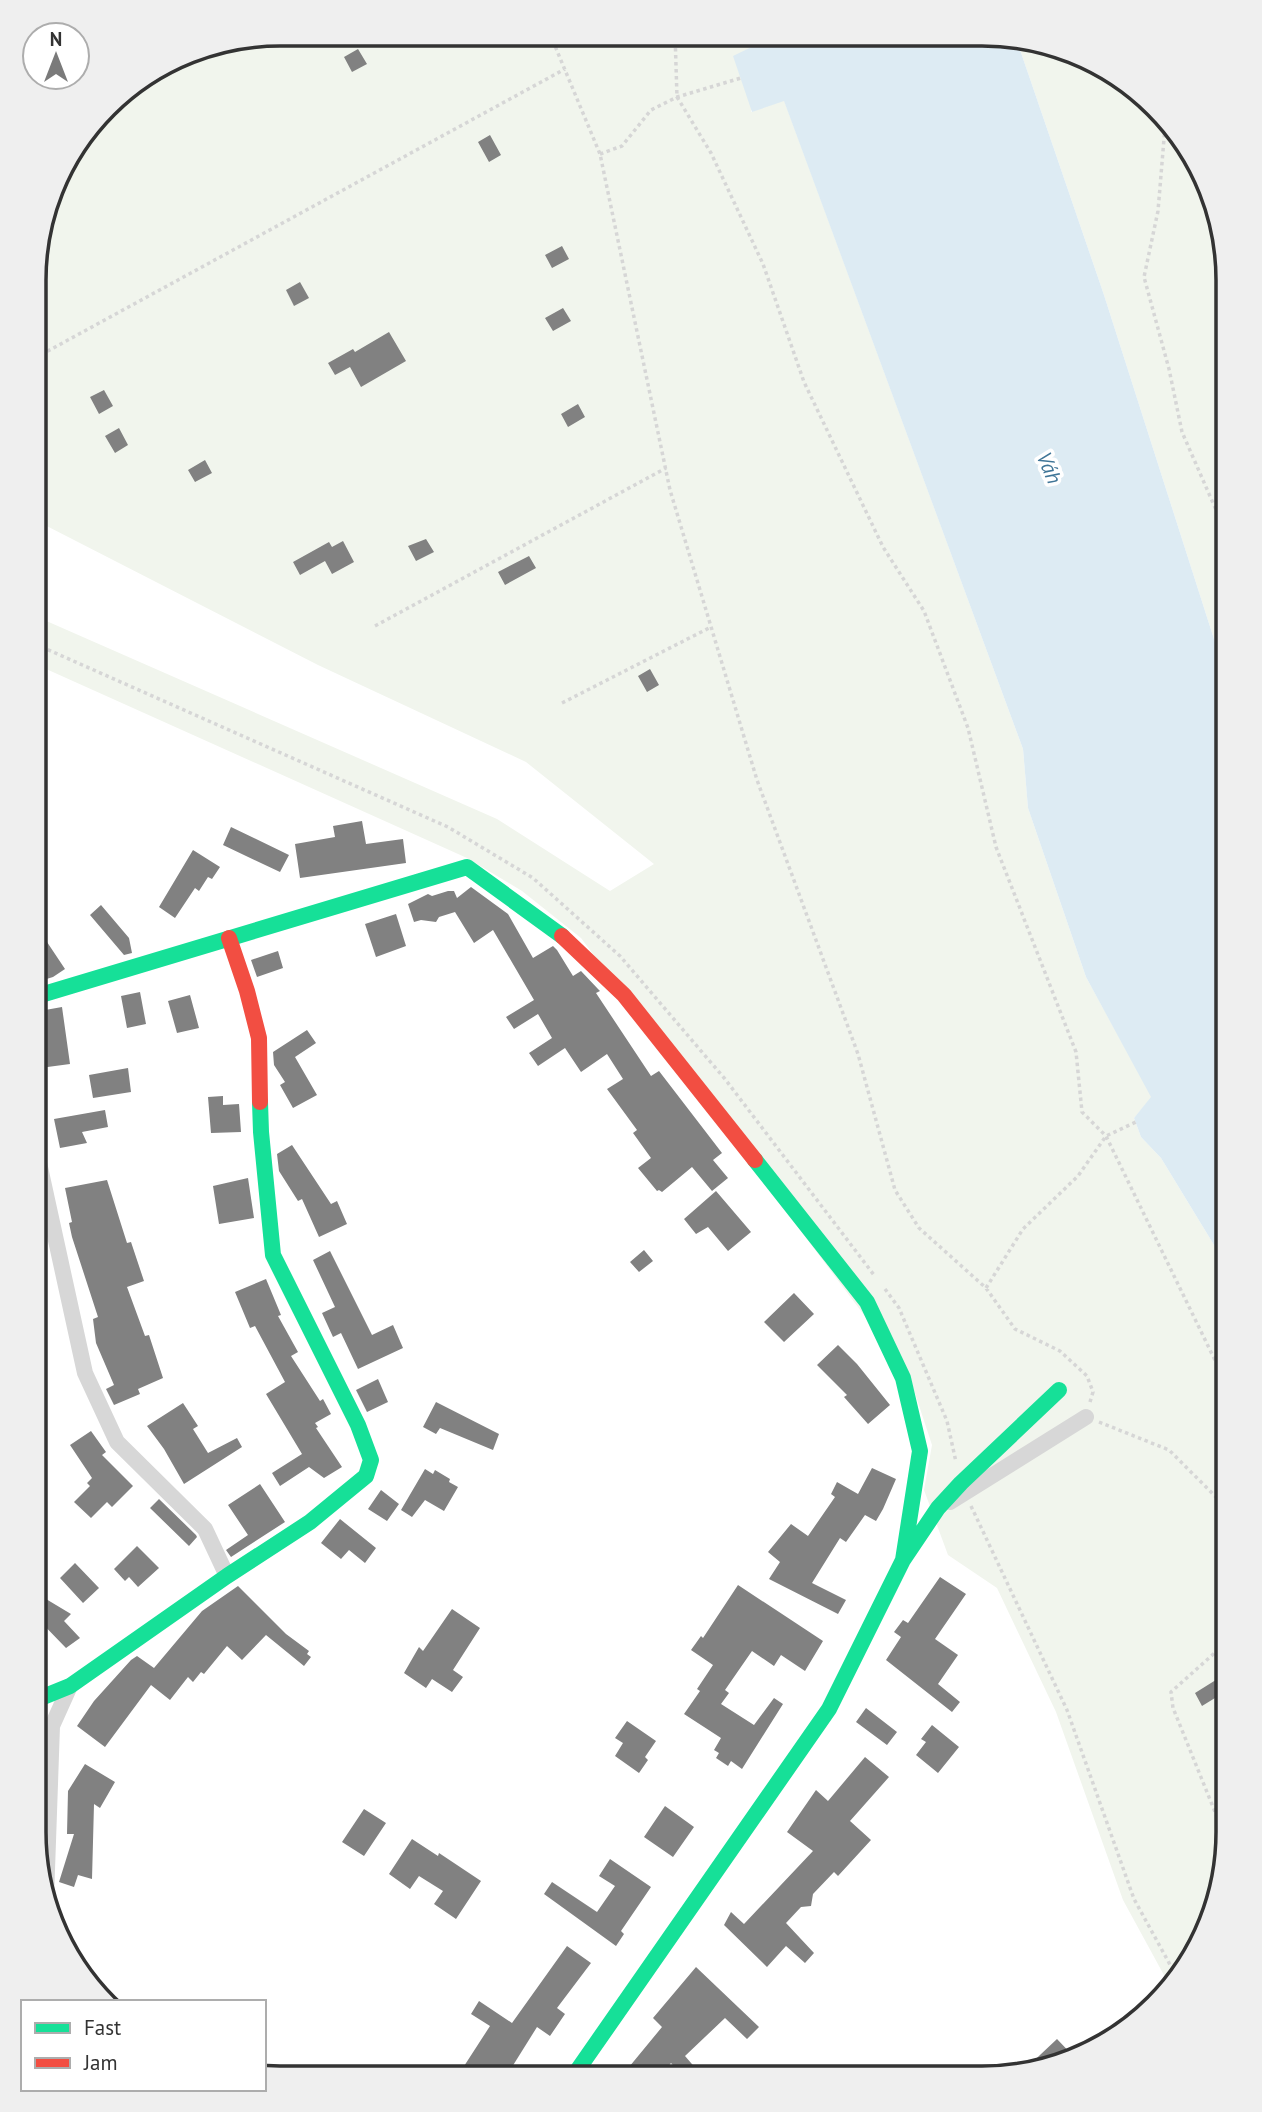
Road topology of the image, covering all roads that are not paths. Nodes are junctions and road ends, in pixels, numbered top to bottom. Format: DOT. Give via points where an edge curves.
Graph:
graph roads {
  1 [pos="229,939"];
  2 [pos="46,993"];
  3 [pos="46,1195"];
  4 [pos="1059,1390"];
  5 [pos="1086,1416"];
  6 [pos="963,1488"];
  7 [pos="903,1560"];
  8 [pos="227,1576"];
  9 [pos="70,1686"];
  10 [pos="46,1696"];
  11 [pos="47,1859"];
  12 [pos="580,2066"];
  1 -- 2 [label="street"];
  1 -- 7 [label="street" via="467,867 572,943 624,995 867,1302 903,1378 920,1451"];
  1 -- 8 [label="street" via="258,1038 273,1255 371,1460 366,1476 310,1522"];
  3 -- 8 [label="street" via="85,1373 117,1442 205,1529"];
  4 -- 6 [label="street"];
  5 -- 6 [label="street"];
  6 -- 7 [label="street" via="939,1508"];
  7 -- 12 [label="street" via="829,1709"];
  8 -- 9 [label="street"];
  9 -- 10 [label="street"];
  9 -- 11 [label="street" via="52,1726"];
}
